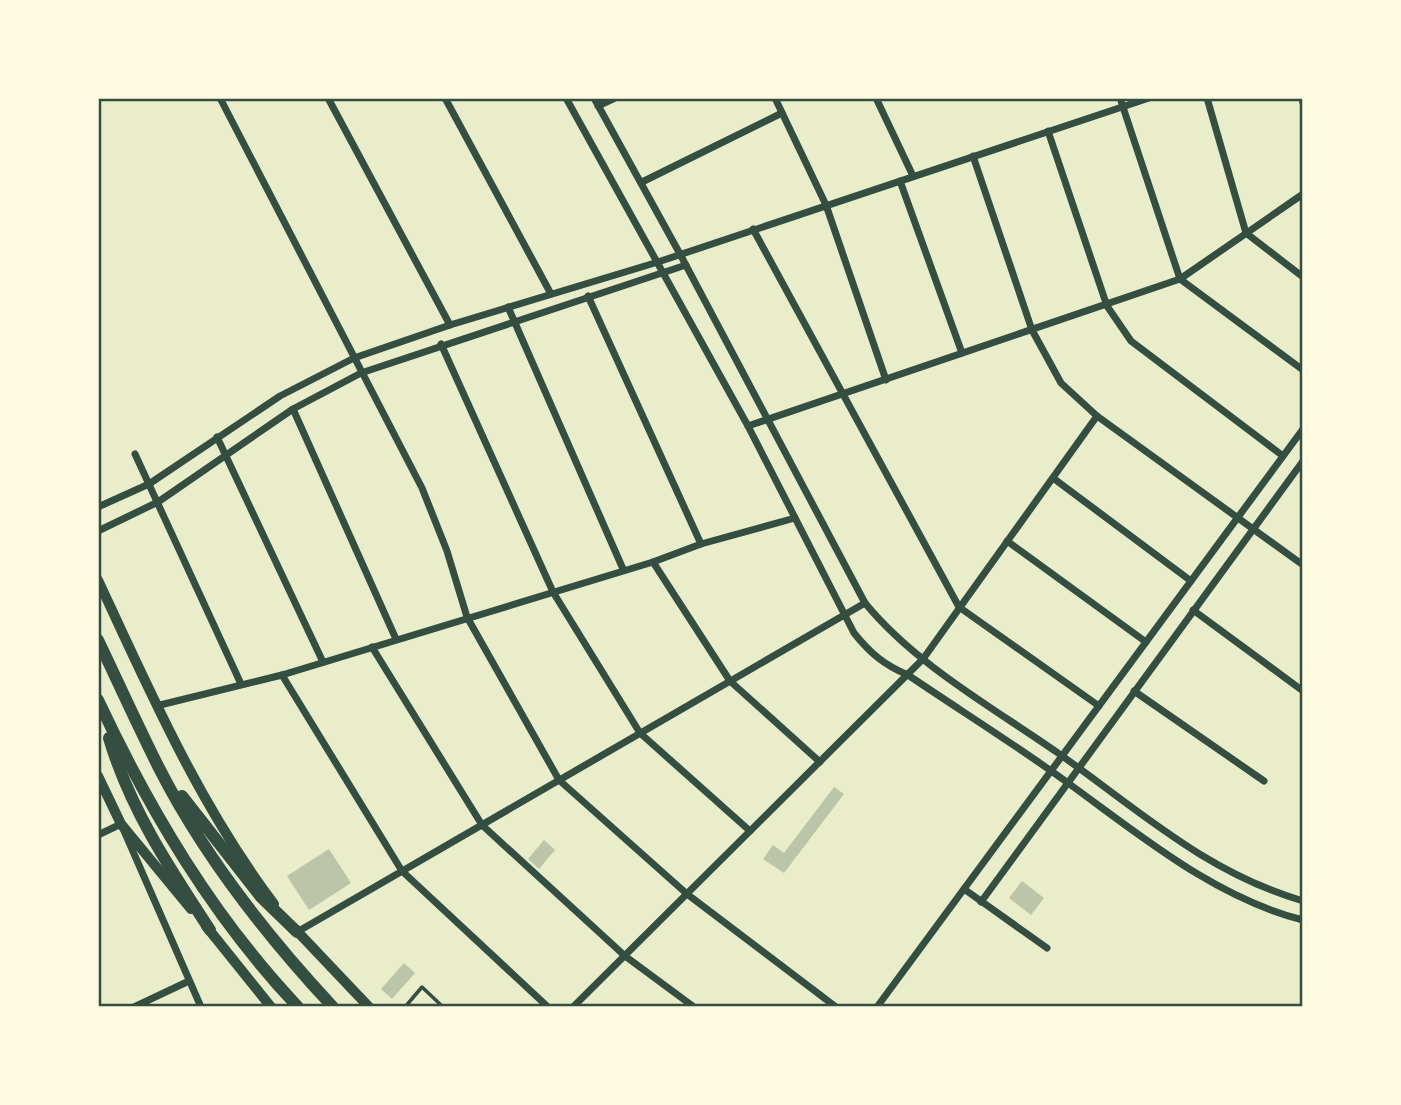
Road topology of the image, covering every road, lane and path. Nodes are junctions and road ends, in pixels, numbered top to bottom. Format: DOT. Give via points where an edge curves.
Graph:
graph roads {
  1 [pos="220,98"];
  2 [pos="328,98"];
  3 [pos="445,98"];
  4 [pos="566,98"];
  5 [pos="594,98"];
  6 [pos="615,98"];
  7 [pos="775,98"];
  8 [pos="876,98"];
  9 [pos="1120,98"];
  10 [pos="1149,98"];
  11 [pos="1207,98"];
  12 [pos="598,106"];
  13 [pos="1122,107"];
  14 [pos="782,113"];
  15 [pos="1048,131"];
  16 [pos="973,156"];
  17 [pos="913,176"];
  18 [pos="900,181"];
  19 [pos="642,182"];
  20 [pos="1303,194"];
  21 [pos="826,205"];
  22 [pos="753,229"];
  23 [pos="1246,233"];
  24 [pos="680,254"];
  25 [pos="658,262"];
  26 [pos="686,265"];
  27 [pos="664,274"];
  28 [pos="1303,277"];
  29 [pos="1180,279"];
  30 [pos="551,294"];
  31 [pos="588,296"];
  32 [pos="1107,306"];
  33 [pos="508,307"];
  34 [pos="514,321"];
  35 [pos="450,325"];
  36 [pos="1032,330"];
  37 [pos="441,344"];
  38 [pos="962,353"];
  39 [pos="354,358"];
  40 [pos="1303,370"];
  41 [pos="361,373"];
  42 [pos="886,380"];
  43 [pos="844,396"];
  44 [pos="293,409"];
  45 [pos="1097,416"];
  46 [pos="769,419"];
  47 [pos="748,426"];
  48 [pos="1303,429"];
  49 [pos="217,437"];
  50 [pos="135,454"];
  51 [pos="225,454"];
  52 [pos="1283,456"];
  53 [pos="1303,461"];
  54 [pos="1053,478"];
  55 [pos="149,484"];
  56 [pos="158,502"];
  57 [pos="98,507"];
  58 [pos="1238,517"];
  59 [pos="795,518"];
  60 [pos="1253,528"];
  61 [pos="98,531"];
  62 [pos="1006,541"];
  63 [pos="701,544"];
  64 [pos="653,562"];
  65 [pos="1303,565"];
  66 [pos="623,569"];
  67 [pos="98,580"];
  68 [pos="1191,581"];
  69 [pos="553,592"];
  70 [pos="865,603"];
  71 [pos="959,607"];
  72 [pos="1193,610"];
  73 [pos="846,614"];
  74 [pos="467,617"];
  75 [pos="396,639"];
  76 [pos="98,640"];
  77 [pos="1146,642"];
  78 [pos="372,647"];
  79 [pos="923,659"];
  80 [pos="323,662"];
  81 [pos="282,675"];
  82 [pos="908,675"];
  83 [pos="730,681"];
  84 [pos="241,684"];
  85 [pos="1134,691"];
  86 [pos="1303,691"];
  87 [pos="98,701"];
  88 [pos="156,706"];
  89 [pos="1099,706"];
  90 [pos="640,733"];
  91 [pos="1062,756"];
  92 [pos="820,762"];
  93 [pos="158,767"];
  94 [pos="1079,768"];
  95 [pos="1051,771"];
  96 [pos="98,776"];
  97 [pos="559,780"];
  98 [pos="1264,781"];
  99 [pos="1068,783"];
  100 [pos="121,824"];
  101 [pos="482,825"];
  102 [pos="750,831"];
  103 [pos="98,835"];
  104 [pos="1188,849"];
  105 [pos="1176,860"];
  106 [pos="402,871"];
  107 [pos="964,890"];
  108 [pos="687,894"];
  109 [pos="1303,901"];
  110 [pos="981,902"];
  111 [pos="1303,920"];
  112 [pos="210,930"];
  113 [pos="297,932"];
  114 [pos="1047,948"];
  115 [pos="625,956"];
  116 [pos="189,981"];
  117 [pos="134,1007"];
  118 [pos="201,1007"];
  119 [pos="271,1007"];
  120 [pos="298,1007"];
  121 [pos="333,1007"];
  122 [pos="369,1007"];
  123 [pos="405,1007"];
  124 [pos="443,1007"];
  125 [pos="548,1007"];
  126 [pos="573,1007"];
  127 [pos="694,1007"];
  128 [pos="836,1007"];
  129 [pos="877,1007"];
  1 -- 39 [label="street"];
  2 -- 35 [label="street"];
  3 -- 30 [label="street"];
  4 -- 25 [label="street"];
  5 -- 12 [label="street"];
  6 -- 12 [label="street"];
  7 -- 14 [label="street"];
  8 -- 17 [label="street"];
  9 -- 13 [label="street"];
  10 -- 13 [label="street"];
  11 -- 23 [label="street"];
  12 -- 19 [label="street"];
  13 -- 15 [label="street"];
  13 -- 29 [label="street"];
  14 -- 19 [label="street"];
  14 -- 21 [label="street"];
  15 -- 16 [label="street"];
  15 -- 32 [label="street"];
  16 -- 17 [label="street"];
  16 -- 36 [label="street"];
  17 -- 18 [label="street"];
  18 -- 21 [label="street"];
  18 -- 38 [label="street"];
  19 -- 24 [label="street"];
  20 -- 23 [label="street"];
  21 -- 22 [label="street"];
  21 -- 42 [label="street"];
  22 -- 24 [label="street"];
  22 -- 43 [label="street"];
  23 -- 28 [label="street"];
  23 -- 29 [label="street"];
  24 -- 25 [label="street"];
  24 -- 26 [label="street"];
  25 -- 27 [label="street"];
  25 -- 30 [label="street"];
  26 -- 27 [label="street"];
  26 -- 46 [label="street"];
  27 -- 31 [label="street"];
  27 -- 47 [label="street"];
  29 -- 32 [label="street"];
  29 -- 40 [label="street"];
  30 -- 33 [label="street"];
  31 -- 34 [label="street"];
  31 -- 63 [label="street"];
  32 -- 36 [label="street"];
  32 -- 52 [label="street" via="1131,341"];
  33 -- 34 [label="street"];
  33 -- 35 [label="street"];
  34 -- 37 [label="street"];
  34 -- 66 [label="street"];
  35 -- 39 [label="street"];
  36 -- 38 [label="street"];
  36 -- 45 [label="street" via="1061,383"];
  37 -- 41 [label="street"];
  37 -- 69 [label="street"];
  38 -- 42 [label="street"];
  39 -- 41 [label="street"];
  39 -- 49 [label="street" via="280,396"];
  41 -- 44 [label="street"];
  41 -- 74 [label="street" via="422,488"];
  42 -- 43 [label="street"];
  43 -- 46 [label="street"];
  43 -- 71 [label="street"];
  44 -- 51 [label="street"];
  44 -- 75 [label="street"];
  45 -- 54 [label="street"];
  45 -- 58 [label="street"];
  46 -- 47 [label="street"];
  46 -- 70 [label="street"];
  47 -- 59 [label="street"];
  48 -- 52 [label="street"];
  49 -- 51 [label="street"];
  49 -- 55 [label="street"];
  50 -- 55 [label="street"];
  51 -- 56 [label="street"];
  51 -- 80 [label="street"];
  52 -- 58 [label="street"];
  53 -- 60 [label="street"];
  54 -- 62 [label="street"];
  54 -- 68 [label="street"];
  55 -- 56 [label="street"];
  55 -- 57 [label="street"];
  56 -- 61 [label="street"];
  56 -- 84 [label="street"];
  58 -- 60 [label="street"];
  58 -- 68 [label="street"];
  59 -- 63 [label="street"];
  59 -- 73 [label="street"];
  60 -- 65 [label="street"];
  60 -- 72 [label="street"];
  62 -- 71 [label="street"];
  62 -- 77 [label="street"];
  63 -- 64 [label="street"];
  64 -- 66 [label="street"];
  64 -- 83 [label="street"];
  66 -- 69 [label="street"];
  67 -- 88 [label="street"];
  68 -- 77 [label="street"];
  69 -- 74 [label="street"];
  69 -- 90 [label="street"];
  70 -- 73 [label="street"];
  70 -- 79 [label="street"];
  71 -- 79 [label="street"];
  71 -- 89 [label="street"];
  72 -- 85 [label="street"];
  72 -- 86 [label="street"];
  73 -- 82 [label="street" via="867,650"];
  73 -- 83 [label="street"];
  74 -- 75 [label="street"];
  74 -- 97 [label="street"];
  75 -- 78 [label="street"];
  76 -- 93 [label="highway"];
  77 -- 89 [label="street"];
  78 -- 80 [label="street"];
  78 -- 101 [label="street"];
  79 -- 82 [label="street"];
  79 -- 91 [label="street"];
  80 -- 81 [label="street"];
  81 -- 84 [label="street"];
  81 -- 106 [label="street"];
  82 -- 92 [label="street"];
  82 -- 95 [label="street"];
  83 -- 90 [label="street"];
  83 -- 92 [label="street"];
  84 -- 88 [label="street"];
  85 -- 94 [label="street"];
  85 -- 98 [label="street"];
  87 -- 112 [label="highway" via="118,768 151,837"];
  87 -- 120 [label="highway" via="136,781 174,844 232,928"];
  88 -- 113 [label="street" via="229,836"];
  89 -- 91 [label="street"];
  90 -- 97 [label="street"];
  90 -- 102 [label="street"];
  91 -- 94 [label="street"];
  91 -- 95 [label="street"];
  92 -- 102 [label="street"];
  93 -- 113 [label="highway" via="261,897"];
  93 -- 121 [label="highway" via="239,897"];
  94 -- 99 [label="street"];
  94 -- 104 [label="street"];
  95 -- 99 [label="street"];
  95 -- 107 [label="street"];
  96 -- 100 [label="street"];
  97 -- 101 [label="street"];
  97 -- 108 [label="street"];
  99 -- 105 [label="street"];
  99 -- 110 [label="street"];
  100 -- 103 [label="street"];
  100 -- 112 [label="street"];
  100 -- 116 [label="street"];
  101 -- 106 [label="street"];
  101 -- 115 [label="street"];
  102 -- 108 [label="street"];
  104 -- 105 [label="street"];
  104 -- 109 [label="street" via="1222,869"];
  105 -- 111 [label="street" via="1246,900"];
  106 -- 113 [label="street"];
  106 -- 125 [label="street"];
  107 -- 110 [label="street"];
  107 -- 129 [label="street"];
  108 -- 115 [label="street"];
  108 -- 128 [label="street"];
  110 -- 114 [label="street"];
  112 -- 119 [label="street"];
  113 -- 122 [label="street"];
  115 -- 126 [label="street"];
  115 -- 127 [label="street"];
  116 -- 117 [label="street"];
  116 -- 118 [label="street"];
  123 -- 124 [label="lane" via="422,987"];
}
